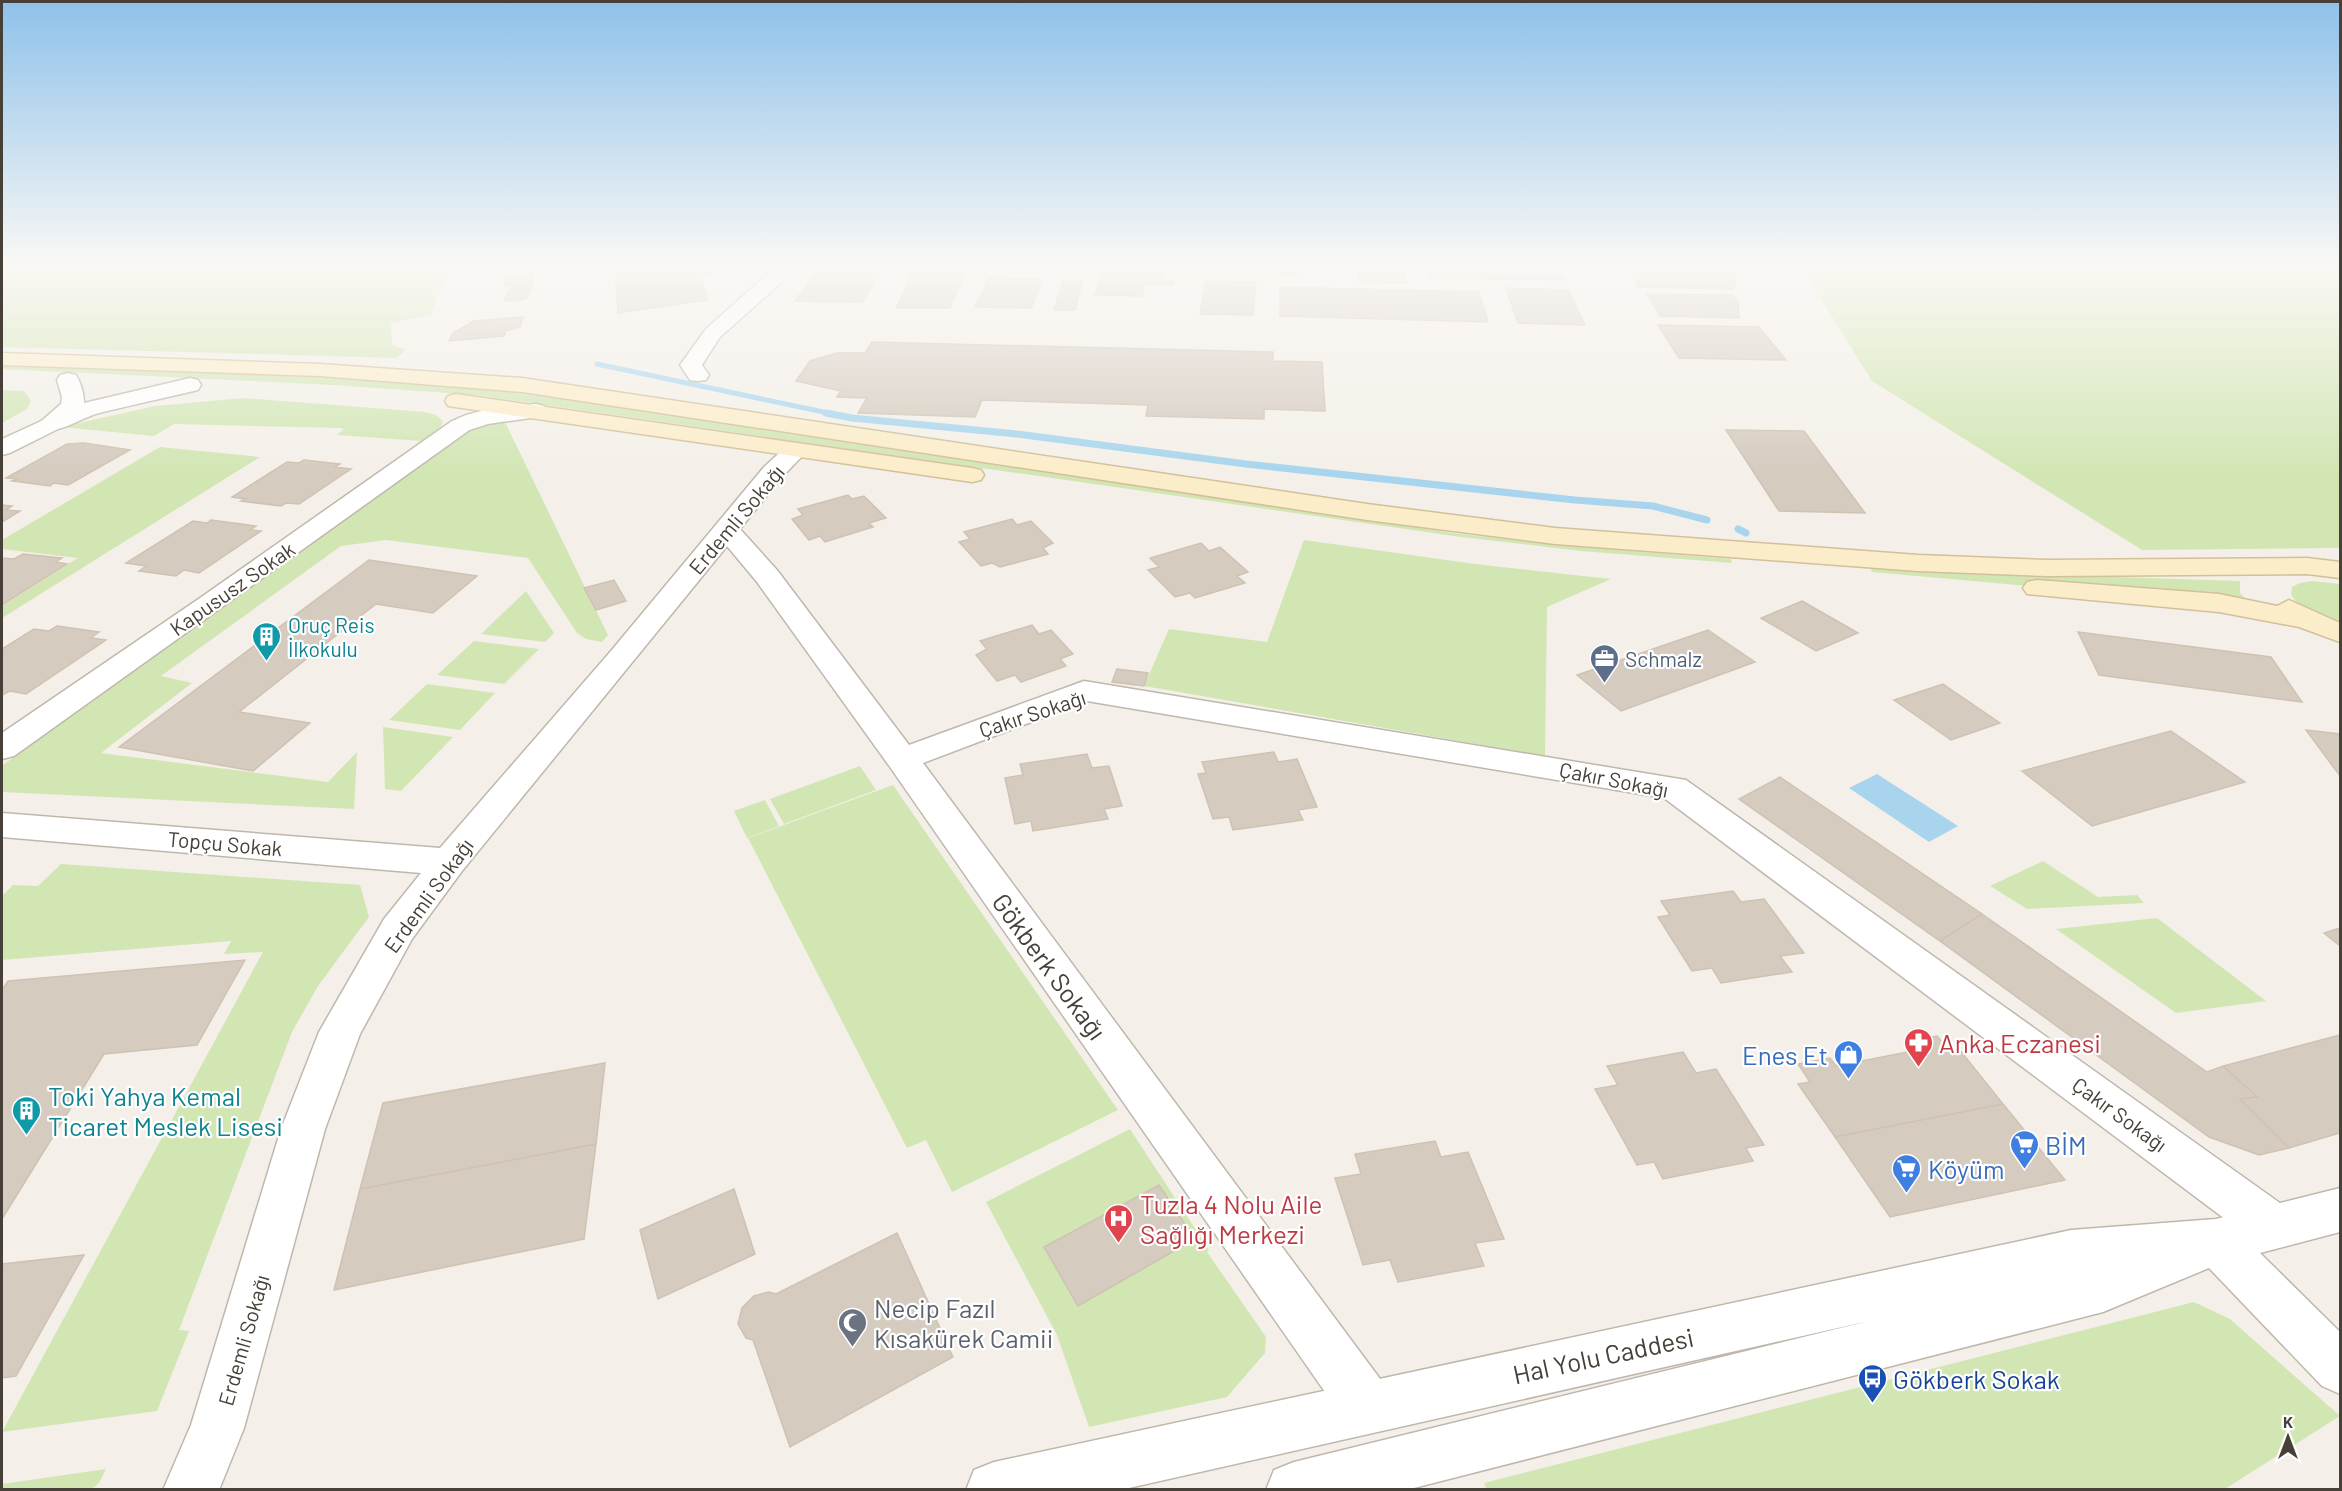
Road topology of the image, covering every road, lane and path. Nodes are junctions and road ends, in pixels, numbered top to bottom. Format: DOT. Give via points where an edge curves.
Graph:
graph roads {
  1 [pos="713,334"];
  2 [pos="2,359"];
  3 [pos="698,375"];
  4 [pos="2,377"];
  5 [pos="68,380"];
  6 [pos="190,385"];
  7 [pos="450,401"];
  8 [pos="536,411"];
  9 [pos="50,424"];
  10 [pos="460,426"];
  11 [pos="2,448"];
  12 [pos="796,450"];
  13 [pos="727,530"];
  14 [pos="2286,567"];
  15 [pos="2338,569"];
  16 [pos="2330,630"];
  17 [pos="2,748"];
  18 [pos="902,759"];
  19 [pos="2,825"];
  20 [pos="449,861"];
  21 [pos="2340,1210"];
  22 [pos="2274,1227"];
  23 [pos="2216,1242"];
  24 [pos="2340,1368"];
  25 [pos="1367,1406"];
  26 [pos="217,1428"];
  27 [pos="191,1490"];
  28 [pos="211,1490"];
  29 [pos="994,1490"];
  30 [pos="1294,1490"];
  1 -- 3 [label="street" via="691,365"];
  2 -- 14 [label="main road" via="320,370 522,385 1367,512 1555,536 1918,563 2048,568"];
  4 -- 5 [label="main road"];
  5 -- 6 [label="main road"];
  5 -- 9 [label="street" via="72,406"];
  6 -- 7 [label="main road"];
  6 -- 9 [label="street" via="88,409"];
  7 -- 8 [label="main road"];
  7 -- 10 [label="street" via="463,416"];
  8 -- 10 [label="street, Kapususz Sokak" via="484,418"];
  8 -- 12 [label="main road"];
  9 -- 11 [label="street"];
  10 -- 17 [label="street, Kapususz Sokak"];
  12 -- 13 [label="street, Erdemli Sokağı" via="772,472"];
  12 -- 16 [label="main road" via="1475,546 1677,566 2153,596 2251,607"];
  13 -- 18 [label="street, Gökberk Sokağı" via="767,576"];
  13 -- 20 [label="street, Erdemli Sokağı"];
  14 -- 15 [label="main road"];
  14 -- 16 [label="main road" via="2272,573 2267,582 2271,594 2285,607"];
  18 -- 22 [label="street, Çakır Sokağı" via="1084,691 1674,788"];
  18 -- 25 [label="street, Gökberk Sokağı"];
  19 -- 20 [label="street, Topçu Sokak"];
  20 -- 26 [label="street, Erdemli Sokağı" via="398,929 340,1032 303,1129"];
  21 -- 22 [label="street, Hal Yolu Caddesi"];
  22 -- 23 [label="street, Hal Yolu Caddesi"];
  23 -- 24 [label="street"];
  23 -- 25 [label="street, Hal Yolu Caddesi" via="2071,1253"];
  23 -- 30 [label="street, Hal Yolu Caddesi" via="2103,1288"];
  25 -- 29 [label="street, Hal Yolu Caddesi"];
  26 -- 27 [label="street, Erdemli Sokağı"];
  26 -- 28 [label="street, Erdemli Sokağı"];
}
